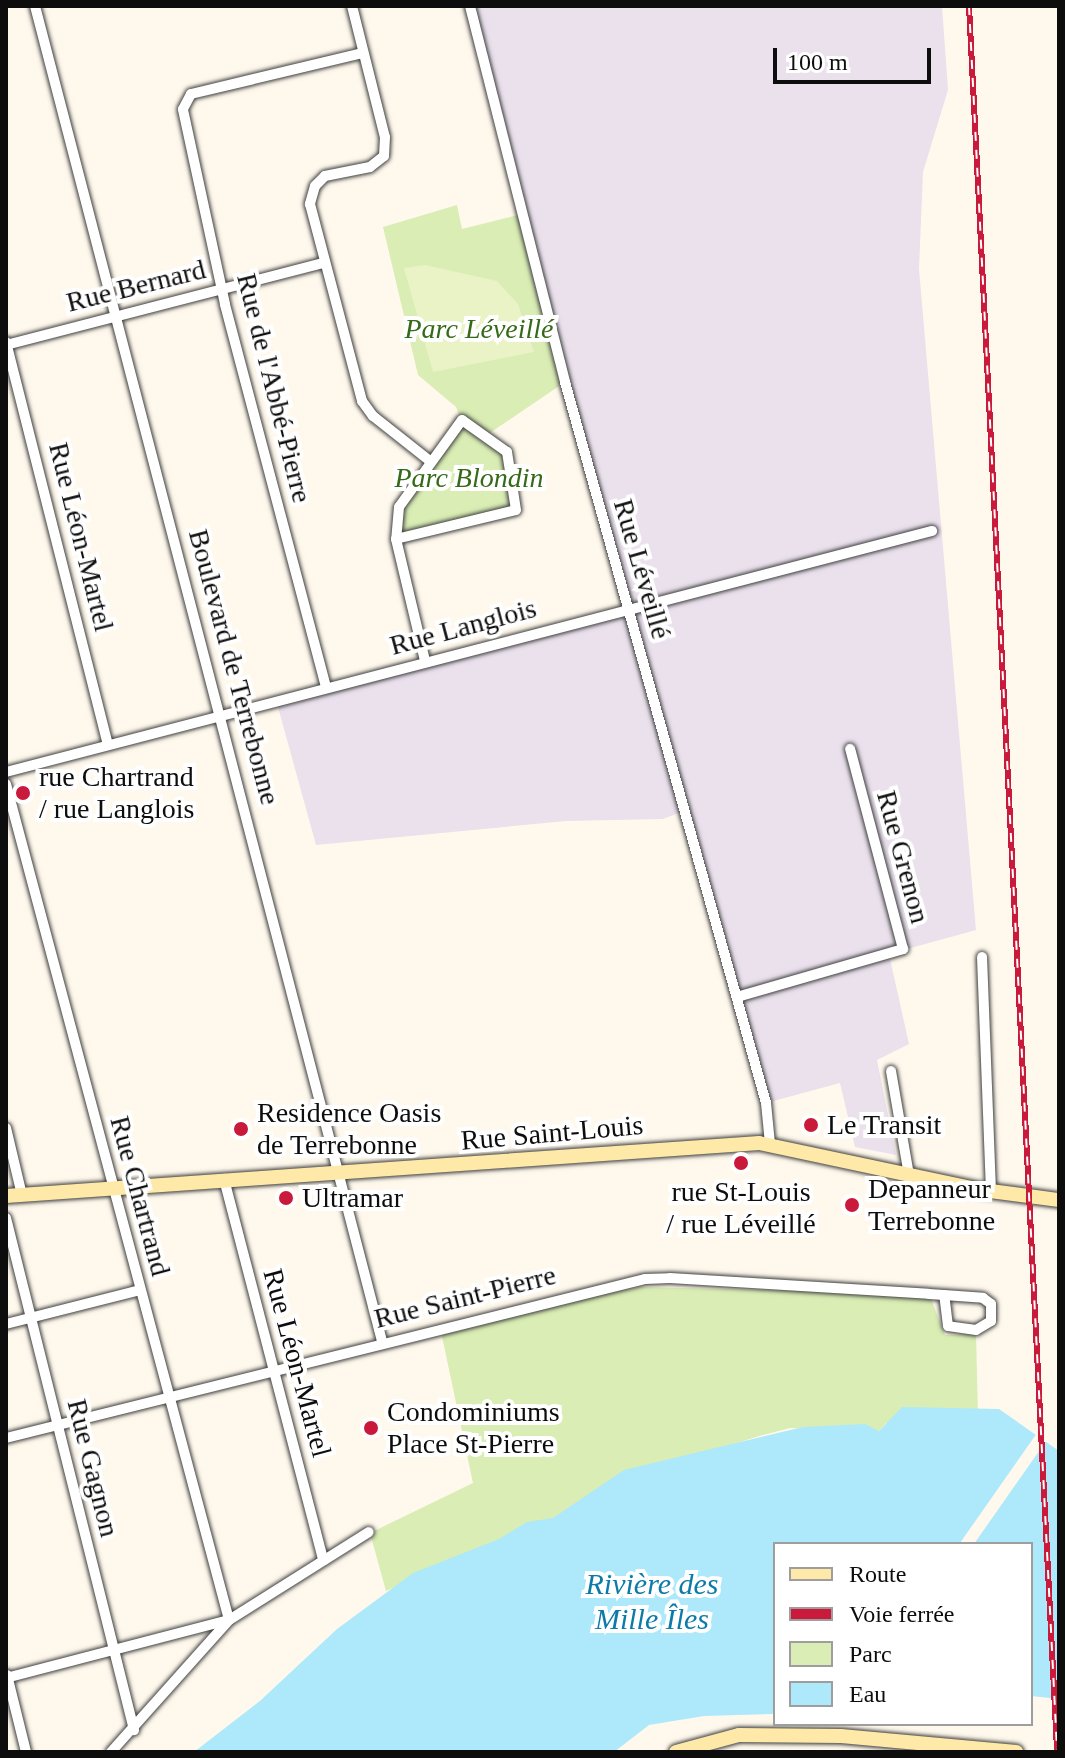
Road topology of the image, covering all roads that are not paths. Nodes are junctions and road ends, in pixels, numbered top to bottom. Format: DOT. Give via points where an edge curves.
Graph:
graph roads {
  1 [pos="35,6"];
  2 [pos="352,6"];
  3 [pos="470,6"];
  4 [pos="363,53"];
  5 [pos="324,263"];
  6 [pos="224,288"];
  7 [pos="117,314"];
  8 [pos="6,344"];
  9 [pos="430,461"];
  10 [pos="932,531"];
  11 [pos="396,539"];
  12 [pos="627,609"];
  13 [pos="425,661"];
  14 [pos="326,687"];
  15 [pos="221,715"];
  16 [pos="108,744"];
  17 [pos="850,749"];
  18 [pos="6,772"];
  19 [pos="6,784"];
  20 [pos="982,957"];
  21 [pos="737,997"];
  22 [pos="891,1071"];
  23 [pos="6,1128"];
  24 [pos="770,1144"];
  25 [pos="340,1175"];
  26 [pos="909,1175"];
  27 [pos="224,1179"];
  28 [pos="113,1186"];
  29 [pos="996,1192"];
  30 [pos="22,1195"];
  31 [pos="6,1196"];
  32 [pos="1059,1200"];
  33 [pos="6,1218"];
  34 [pos="140,1290"];
  35 [pos="944,1295"];
  36 [pos="31,1318"];
  37 [pos="6,1324"];
  38 [pos="382,1341"];
  39 [pos="275,1369"];
  40 [pos="166,1397"];
  41 [pos="58,1426"];
  42 [pos="6,1438"];
  43 [pos="369,1532"];
  44 [pos="323,1560"];
  45 [pos="229,1620"];
  46 [pos="114,1651"];
  47 [pos="6,1676"];
  48 [pos="134,1730"];
  49 [pos="914,1748"];
  50 [pos="26,1752"];
  51 [pos="111,1752"];
  52 [pos="676,1752"];
  53 [pos="1016,1752"];
  1 -- 7 [label="street, Boulevard de Terrebonne"];
  2 -- 4 [label="street"];
  3 -- 12 [label="street, Rue Léveillé"];
  4 -- 5 [label="street" via="385,137 384,156 370,167 325,176 315,186 310,204"];
  4 -- 6 [label="street, Rue de l'Abbé-Pierre" via="191,94 186,100 184,118"];
  5 -- 6 [label="street, Rue Bernard"];
  5 -- 9 [label="street" via="362,401"];
  6 -- 7 [label="street, Rue Bernard"];
  6 -- 14 [label="street, Rue de l'Abbé-Pierre"];
  7 -- 8 [label="street, Rue Bernard"];
  7 -- 15 [label="street, Boulevard de Terrebonne"];
  8 -- 16 [label="street, Rue Léon-Martel"];
  9 -- 11 [label="street" via="399,507"];
  9 -- 11 [label="street" via="454,425 471,422 507,452 516,510"];
  10 -- 12 [label="street, Rue Langlois"];
  11 -- 13 [label="street"];
  12 -- 13 [label="street, Rue Langlois"];
  12 -- 21 [label="street, Rue Léveillé"];
  13 -- 14 [label="street, Rue Langlois"];
  14 -- 15 [label="street, Rue Langlois"];
  15 -- 16 [label="street, Rue Langlois"];
  15 -- 25 [label="street, Boulevard de Terrebonne"];
  16 -- 18 [label="street, Rue Langlois"];
  17 -- 21 [label="street, Rue Grenon" via="903,949"];
  19 -- 28 [label="street, Rue Chartrand"];
  20 -- 29 [label="street"];
  21 -- 24 [label="street, Rue Léveillé" via="766,1103"];
  22 -- 26 [label="street"];
  23 -- 30 [label="street"];
  24 -- 25 [label="main road, Rue Saint-Louis"];
  24 -- 26 [label="main road, Rue Saint-Louis"];
  25 -- 27 [label="main road, Rue Saint-Louis"];
  25 -- 38 [label="street, Boulevard de Terrebonne"];
  26 -- 29 [label="main road, Rue Saint-Louis"];
  27 -- 28 [label="main road, Rue Saint-Louis"];
  27 -- 39 [label="street, Rue Léon-Martel"];
  28 -- 30 [label="main road, Rue Saint-Louis"];
  28 -- 34 [label="street, Rue Chartrand"];
  29 -- 32 [label="main road, Rue Saint-Louis"];
  30 -- 31 [label="main road, Rue Saint-Louis"];
  33 -- 36 [label="street, Rue Gagnon"];
  34 -- 36 [label="street"];
  34 -- 40 [label="street, Rue Chartrand"];
  35 -- 35 [label="street, Rue Saint-Pierre" via="983,1298 991,1304 991,1321 976,1330 948,1326"];
  35 -- 38 [label="street, Rue Saint-Pierre" via="645,1279"];
  36 -- 37 [label="street"];
  36 -- 41 [label="street, Rue Gagnon"];
  38 -- 39 [label="street, Rue Saint-Pierre"];
  39 -- 40 [label="street, Rue Saint-Pierre"];
  39 -- 44 [label="street, Rue Léon-Martel"];
  40 -- 41 [label="street, Rue Saint-Pierre"];
  40 -- 45 [label="street, Rue Chartrand"];
  41 -- 42 [label="street, Rue Saint-Pierre"];
  41 -- 46 [label="street, Rue Gagnon"];
  43 -- 44 [label="street"];
  44 -- 45 [label="street"];
  45 -- 46 [label="street"];
  45 -- 48 [label="street"];
  46 -- 47 [label="street"];
  46 -- 48 [label="street, Rue Gagnon"];
  47 -- 50 [label="street"];
  48 -- 51 [label="street"];
  49 -- 52 [label="main road" via="841,1736 739,1735"];
  49 -- 53 [label="main road"];
}
